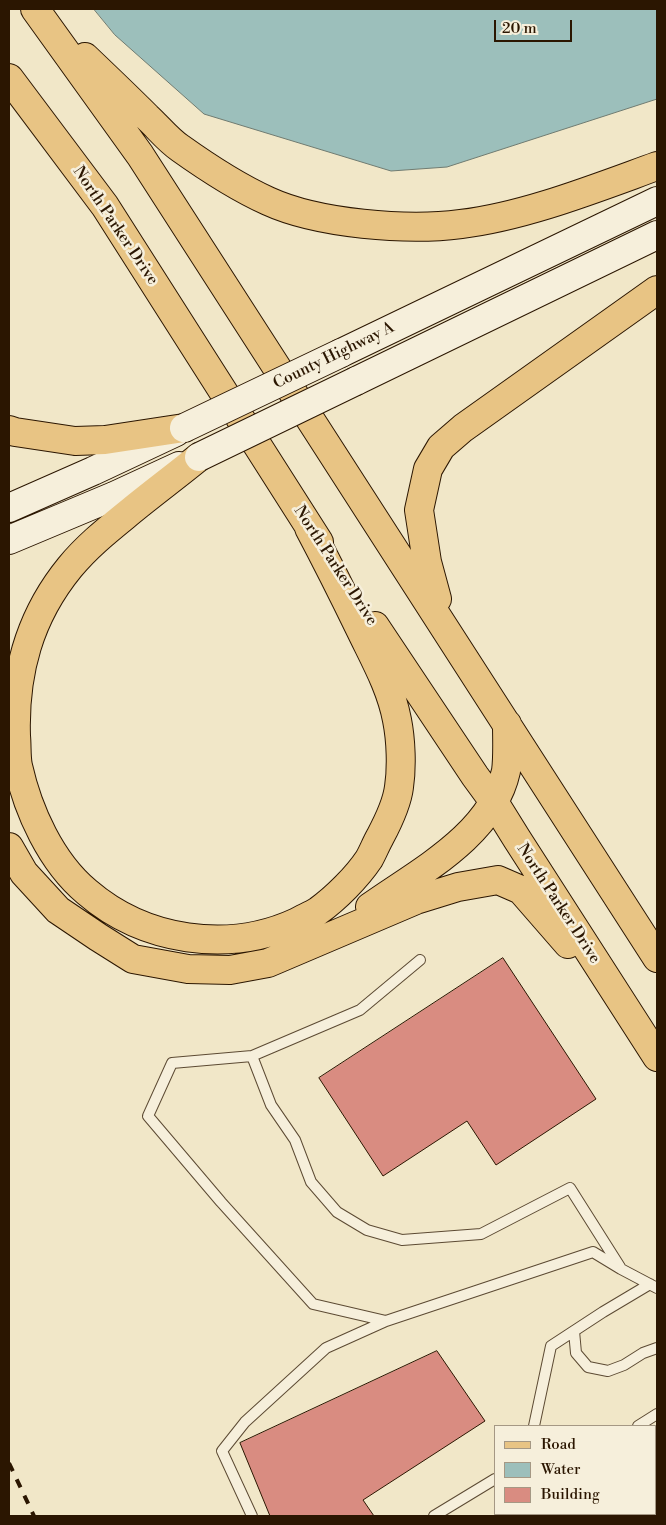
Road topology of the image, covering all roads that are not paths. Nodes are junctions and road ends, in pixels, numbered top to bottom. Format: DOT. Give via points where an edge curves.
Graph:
graph roads {
  1 [pos="35,9"];
  2 [pos="9,78"];
  3 [pos="657,166"];
  4 [pos="657,201"];
  5 [pos="657,235"];
  6 [pos="657,290"];
  7 [pos="184,428"];
  8 [pos="9,430"];
  9 [pos="199,457"];
  10 [pos="9,508"];
  11 [pos="310,528"];
  12 [pos="9,540"];
  13 [pos="445,627"];
  14 [pos="507,724"];
  15 [pos="494,802"];
  16 [pos="9,847"];
  17 [pos="321,941"];
  18 [pos="657,958"];
  19 [pos="420,960"];
  20 [pos="630,1014"];
  21 [pos="252,1056"];
  22 [pos="657,1057"];
  23 [pos="622,1270"];
  24 [pos="654,1286"];
  25 [pos="386,1321"];
  26 [pos="574,1331"];
  27 [pos="657,1348"];
  28 [pos="657,1414"];
  29 [pos="534,1425"];
  30 [pos="640,1425"];
  31 [pos="493,1479"];
  32 [pos="252,1516"];
  33 [pos="434,1516"];
  1 -- 3 [label="main road" via="178,147 226,179 269,202 313,216 363,224 421,227 462,224 514,213"];
  1 -- 13 [label="main road" via="140,155"];
  2 -- 11 [label="main road, North Parker Drive" via="104,206"];
  4 -- 7 [label="main road, County Highway A, bridge"];
  5 -- 9 [label="main road, County Highway A, bridge"];
  6 -- 13 [label="main road" via="441,447 428,469 419,510 427,562"];
  7 -- 8 [label="main road" via="105,440 75,441"];
  7 -- 10 [label="main road, County Highway A"];
  9 -- 11 [label="main road" via="95,541 70,568 34,626 22,662 16,696 18,764 41,833 60,864 86,891 116,913 142,926 176,936 212,940 247,938 282,928 317,912 344,889 369,859 390,818 399,787 397,720 386,681"];
  9 -- 12 [label="main road, County Highway A"];
  11 -- 15 [label="main road, North Parker Drive"];
  13 -- 14 [label="main road"];
  14 -- 15 [label="main road" via="506,770"];
  14 -- 18 [label="main road"];
  15 -- 17 [label="main road" via="470,832 431,866"];
  15 -- 20 [label="main road, North Parker Drive"];
  16 -- 17 [label="main road" via="24,873 58,910 133,959 188,969 230,970 268,963"];
  17 -- 20 [label="main road" via="416,900 458,887 498,880 521,890"];
  19 -- 21 [label="lane" via="360,1010"];
  20 -- 22 [label="main road, North Parker Drive"];
  21 -- 23 [label="lane" via="270,1105 295,1140 311,1182 337,1212 367,1230 402,1240 481,1234 570,1188"];
  21 -- 25 [label="lane" via="172,1063 148,1116 313,1304"];
  23 -- 24 [label="lane"];
  23 -- 25 [label="lane" via="593,1252"];
  24 -- 26 [label="lane" via="602,1312"];
  25 -- 32 [label="lane" via="326,1348 245,1422 222,1450"];
  26 -- 27 [label="lane" via="576,1352 588,1367 608,1371"];
  26 -- 29 [label="lane" via="551,1346"];
  28 -- 30 [label="lane"];
  31 -- 33 [label="lane"];
}
